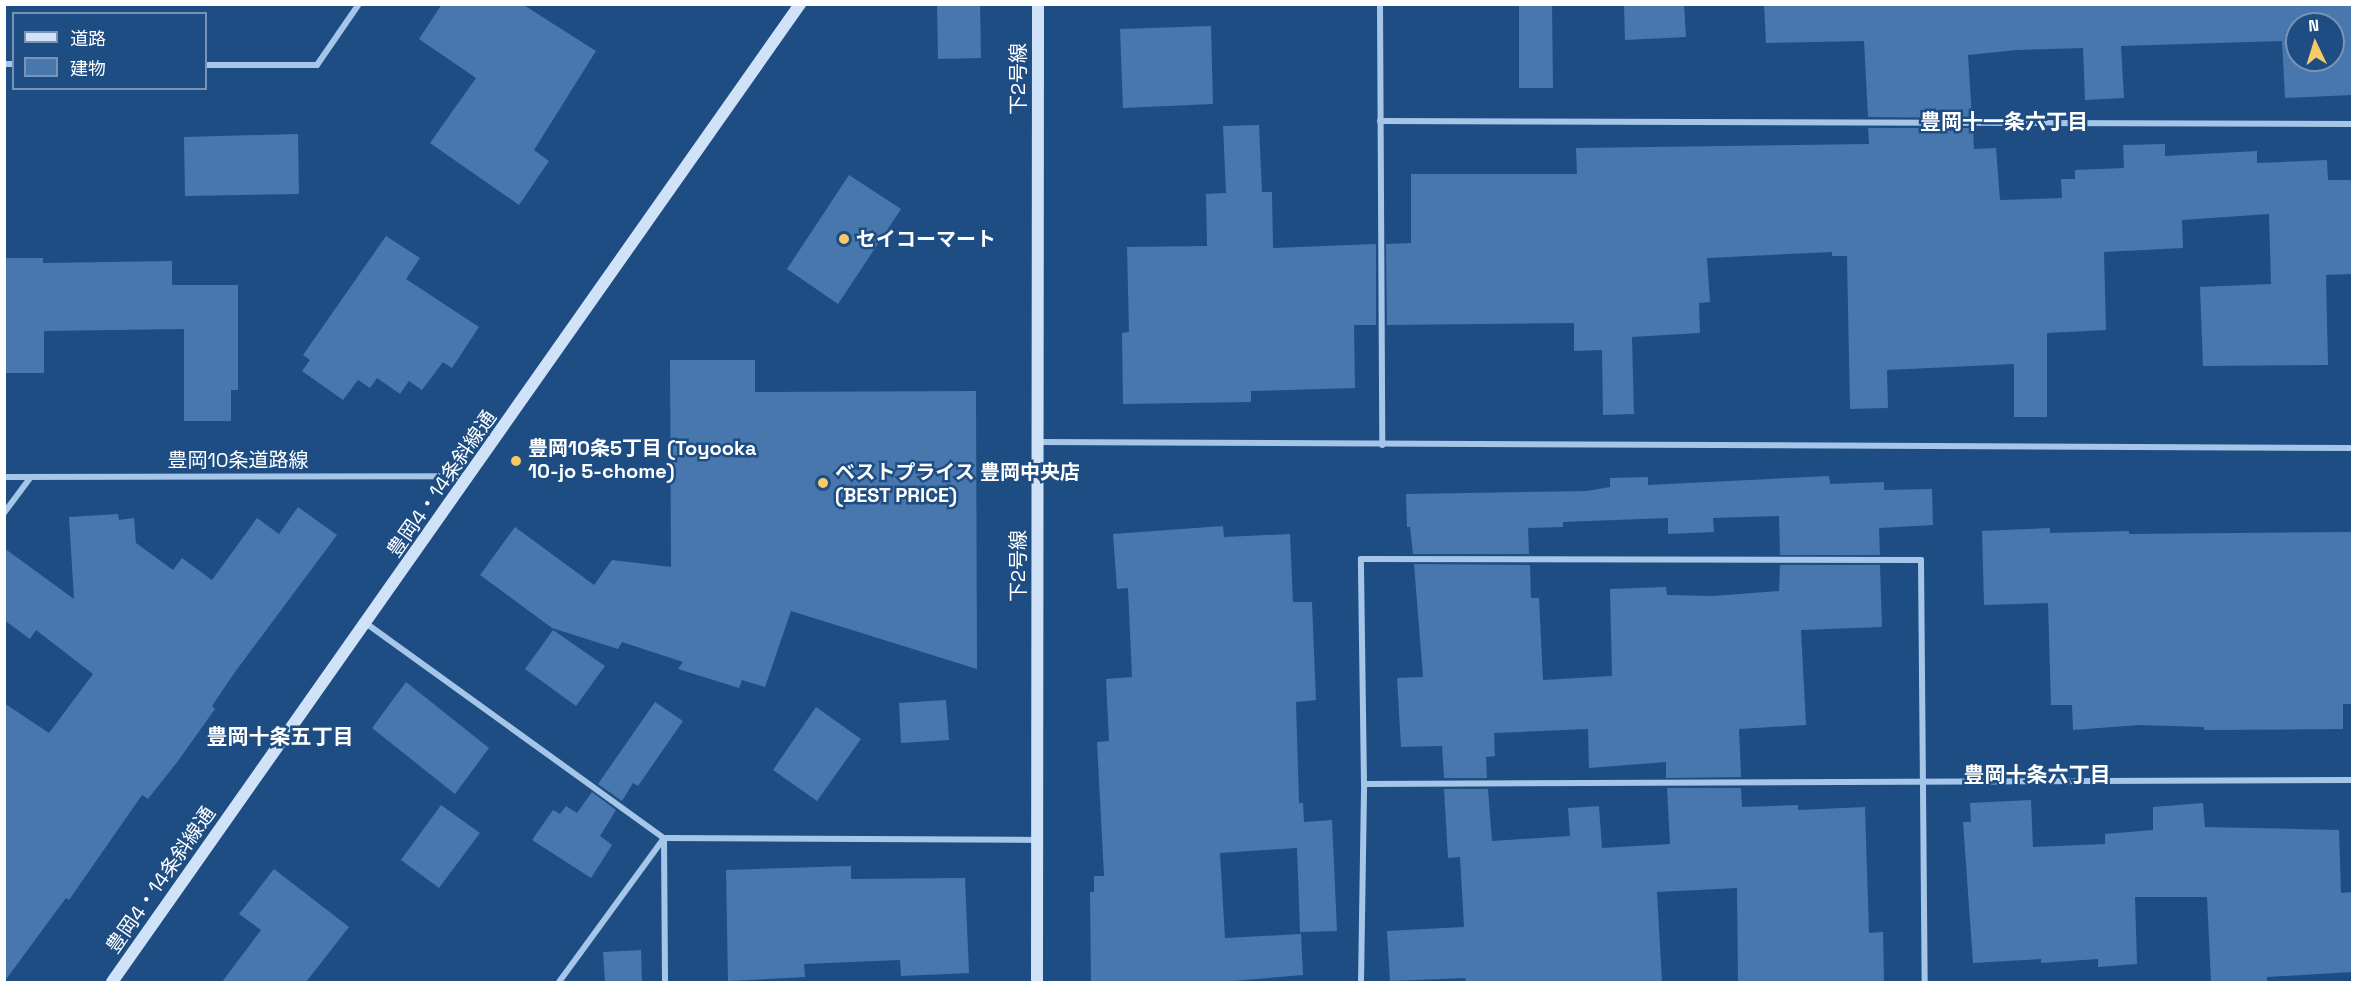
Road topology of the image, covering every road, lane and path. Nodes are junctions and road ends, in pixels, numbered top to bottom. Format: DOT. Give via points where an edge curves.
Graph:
graph roads {
  1 [pos="359,4"];
  2 [pos="800,4"];
  3 [pos="1038,4"];
  4 [pos="1380,4"];
  5 [pos="207,65"];
  6 [pos="1380,121"];
  7 [pos="2352,124"];
  8 [pos="1037,442"];
  9 [pos="1382,445"];
  10 [pos="2352,448"];
  11 [pos="471,476"];
  12 [pos="4,477"];
  13 [pos="30,478"];
  14 [pos="4,513"];
  15 [pos="367,624"];
  16 [pos="1923,779"];
  17 [pos="2352,780"];
  18 [pos="1364,784"];
  19 [pos="664,838"];
  20 [pos="1038,840"];
  21 [pos="112,982"];
  22 [pos="559,982"];
  23 [pos="665,982"];
  24 [pos="1037,982"];
  25 [pos="1361,982"];
  26 [pos="1925,982"];
  1 -- 5 [label="street" via="317,65"];
  2 -- 11 [label="street, 豊岡4・14条斜線通"];
  3 -- 8 [label="street, 下2号線"];
  4 -- 6 [label="street"];
  6 -- 7 [label="street"];
  6 -- 9 [label="street"];
  8 -- 9 [label="street"];
  8 -- 20 [label="street, 下2号線"];
  9 -- 10 [label="street"];
  11 -- 13 [label="street, 豊岡10条道路線"];
  11 -- 15 [label="street, 豊岡4・14条斜線通"];
  12 -- 13 [label="street, 豊岡10条道路線"];
  13 -- 14 [label="street"];
  15 -- 19 [label="street"];
  15 -- 21 [label="street, 豊岡4・14条斜線通"];
  16 -- 17 [label="street"];
  16 -- 18 [label="street"];
  16 -- 18 [label="street" via="1920,560 1361,560"];
  16 -- 26 [label="street"];
  18 -- 25 [label="street"];
  19 -- 20 [label="street"];
  19 -- 22 [label="street"];
  19 -- 23 [label="street"];
  20 -- 24 [label="street, 下2号線"];
}
